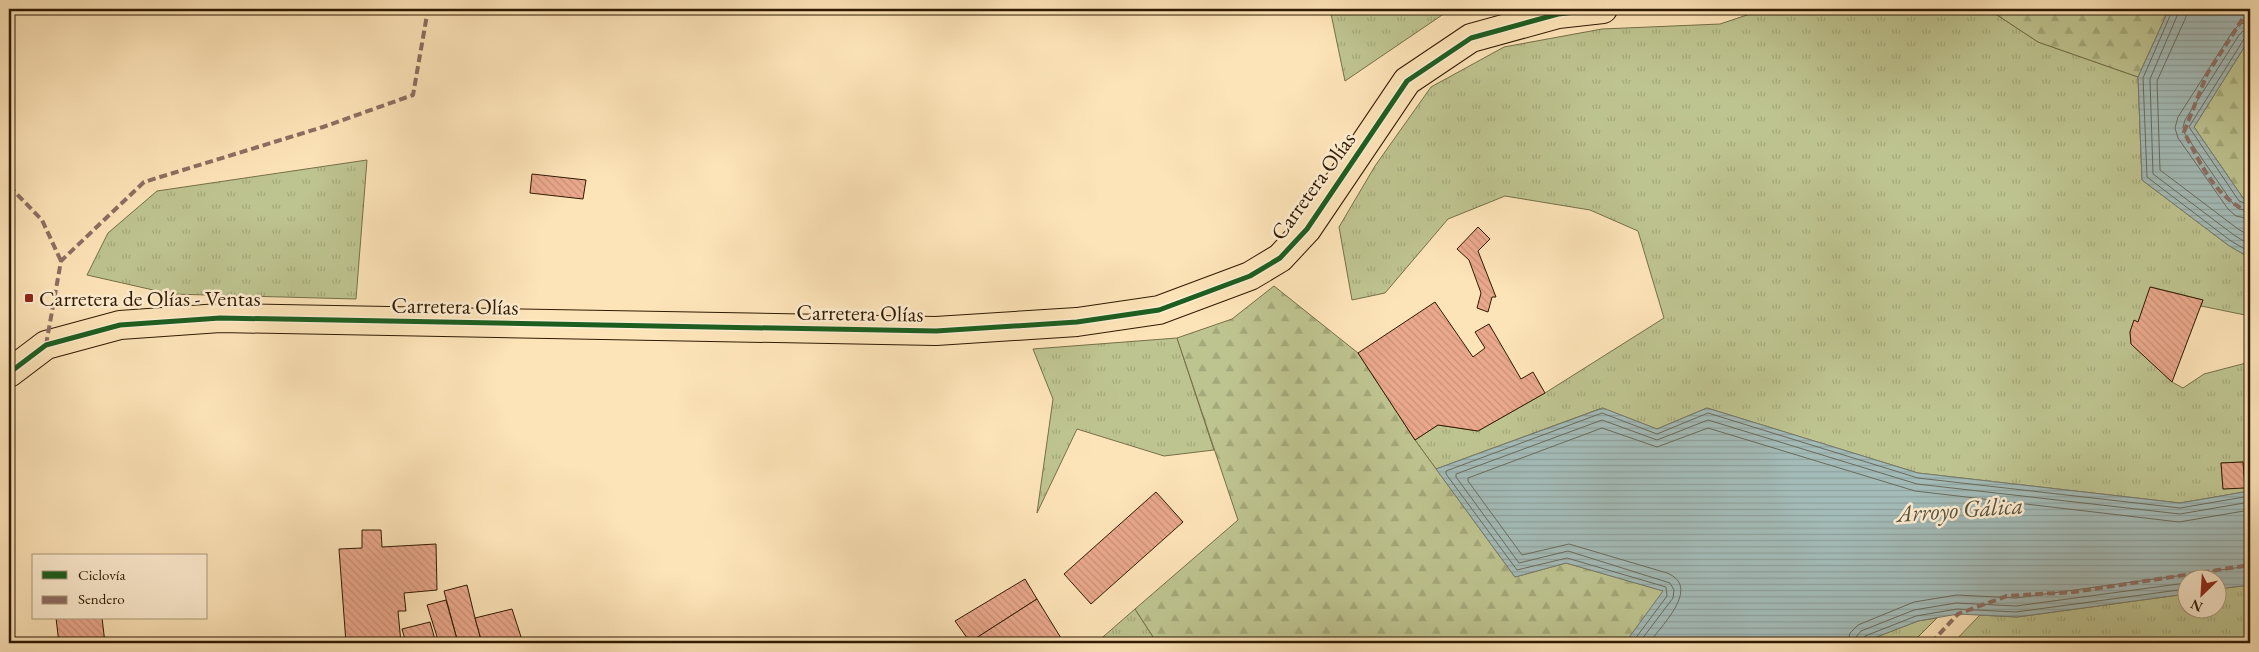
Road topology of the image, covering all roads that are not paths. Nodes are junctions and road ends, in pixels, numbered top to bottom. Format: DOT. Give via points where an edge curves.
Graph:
graph roads {
  1 [pos="1603,9"];
  2 [pos="9,372"];
  1 -- 2 [label="main road, Carretera Olías" via="1558,14 1471,38 1408,81 1307,229 1280,258 1250,276 1159,310 1077,322 936,331 220,318 120,325 46,345"];
}
